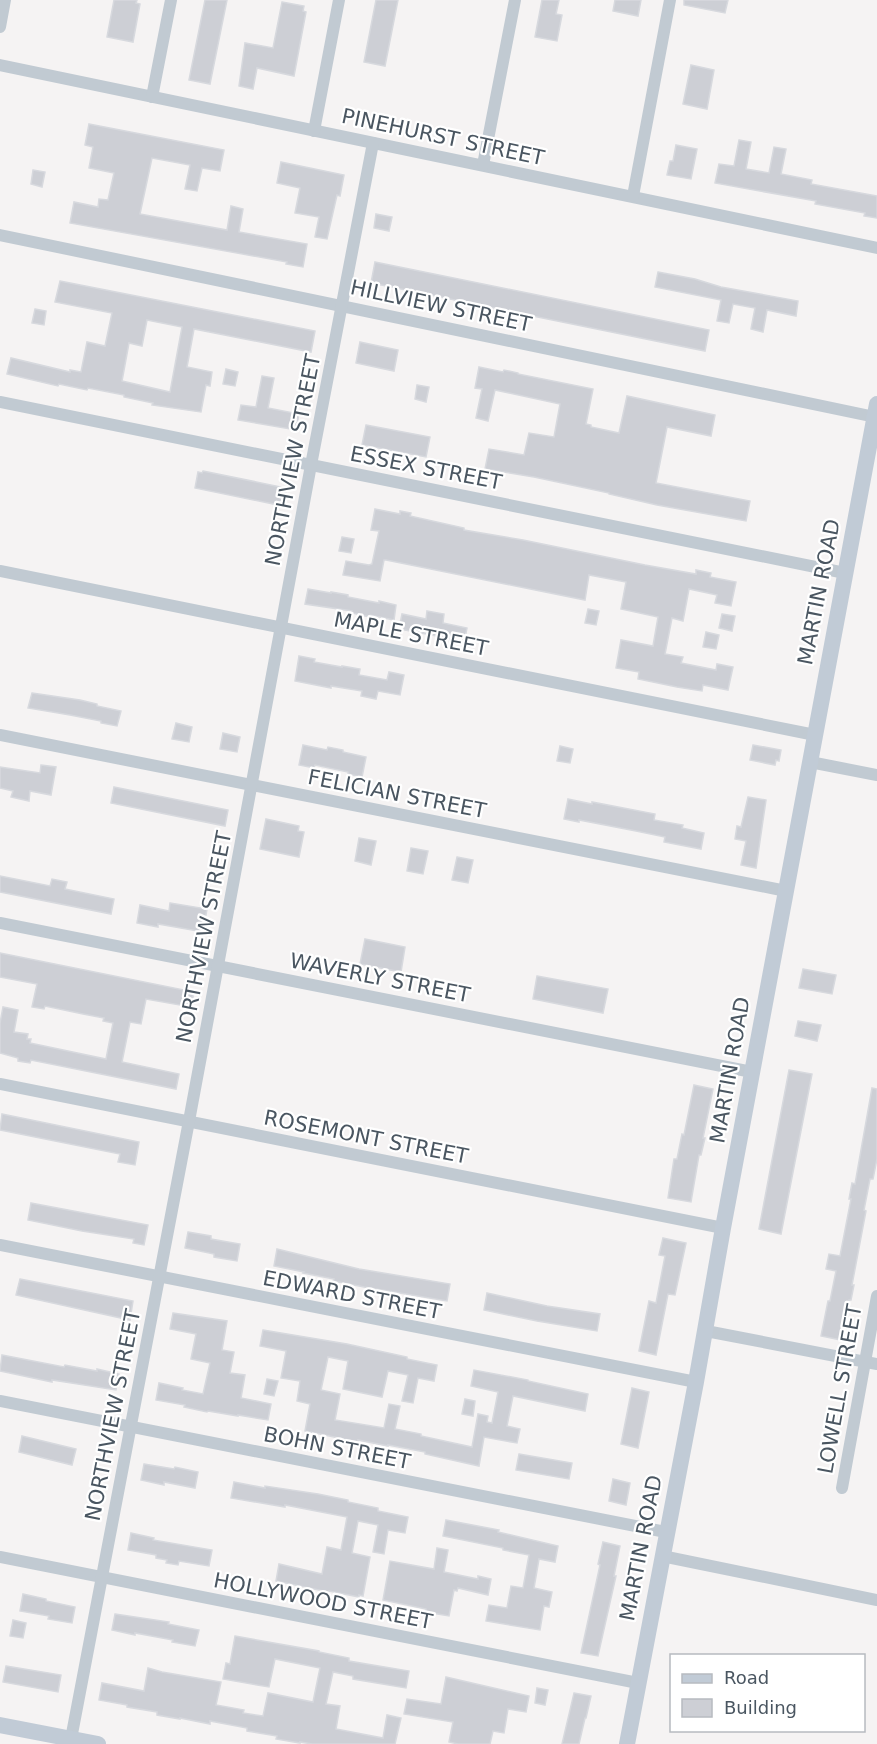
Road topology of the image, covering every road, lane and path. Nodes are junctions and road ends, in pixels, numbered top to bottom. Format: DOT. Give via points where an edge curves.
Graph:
graph roads {
  1 [pos="5,0"];
  2 [pos="171,0"];
  3 [pos="339,0"];
  4 [pos="515,0"];
  5 [pos="670,0"];
  6 [pos="0,27"];
  7 [pos="0,65"];
  8 [pos="152,97"];
  9 [pos="314,130"];
  10 [pos="373,143"];
  11 [pos="483,165"];
  12 [pos="633,196"];
  13 [pos="0,235"];
  14 [pos="877,248"];
  15 [pos="342,306"];
  16 [pos="0,402"];
  17 [pos="876,410"];
  18 [pos="311,465"];
  19 [pos="0,571"];
  20 [pos="845,573"];
  21 [pos="282,628"];
  22 [pos="0,735"];
  23 [pos="815,735"];
  24 [pos="810,762"];
  25 [pos="877,775"];
  26 [pos="252,786"];
  27 [pos="786,891"];
  28 [pos="0,923"];
  29 [pos="219,966"];
  30 [pos="752,1072"];
  31 [pos="0,1083"];
  32 [pos="189,1121"];
  33 [pos="723,1228"];
  34 [pos="0,1245"];
  35 [pos="159,1276"];
  36 [pos="877,1296"];
  37 [pos="706,1330"];
  38 [pos="871,1362"];
  39 [pos="696,1383"];
  40 [pos="0,1401"];
  41 [pos="131,1427"];
  42 [pos="842,1488"];
  43 [pos="666,1532"];
  44 [pos="662,1556"];
  45 [pos="0,1557"];
  46 [pos="102,1578"];
  47 [pos="877,1600"];
  48 [pos="638,1683"];
  49 [pos="0,1725"];
  50 [pos="60,1740"];
  51 [pos="98,1744"];
  52 [pos="627,1744"];
  1 -- 6 [label="street"];
  2 -- 8 [label="street"];
  3 -- 9 [label="street"];
  4 -- 11 [label="street"];
  5 -- 12 [label="street"];
  7 -- 8 [label="street, PINEHURST STREET"];
  8 -- 9 [label="street, PINEHURST STREET"];
  9 -- 10 [label="street, PINEHURST STREET"];
  10 -- 11 [label="street, PINEHURST STREET"];
  10 -- 15 [label="street, NORTHVIEW STREET"];
  11 -- 12 [label="street, PINEHURST STREET"];
  12 -- 14 [label="street, PINEHURST STREET"];
  13 -- 15 [label="street, HILLVIEW STREET"];
  15 -- 17 [label="street, HILLVIEW STREET"];
  15 -- 18 [label="street, NORTHVIEW STREET"];
  16 -- 18 [label="street, ESSEX STREET"];
  17 -- 20 [label="street, MARTIN ROAD"];
  18 -- 20 [label="street, ESSEX STREET"];
  18 -- 21 [label="street, NORTHVIEW STREET"];
  19 -- 21 [label="street, MAPLE STREET"];
  20 -- 23 [label="street, MARTIN ROAD"];
  21 -- 23 [label="street, MAPLE STREET"];
  21 -- 26 [label="street, NORTHVIEW STREET"];
  22 -- 26 [label="street, FELICIAN STREET"];
  23 -- 24 [label="street, MARTIN ROAD"];
  24 -- 25 [label="street"];
  24 -- 27 [label="street, MARTIN ROAD"];
  26 -- 27 [label="street, FELICIAN STREET"];
  26 -- 29 [label="street, NORTHVIEW STREET"];
  27 -- 30 [label="street, MARTIN ROAD"];
  28 -- 29 [label="street, WAVERLY STREET"];
  29 -- 30 [label="street, WAVERLY STREET"];
  29 -- 32 [label="street, NORTHVIEW STREET"];
  30 -- 33 [label="street, MARTIN ROAD"];
  31 -- 32 [label="street, ROSEMONT STREET"];
  32 -- 33 [label="street, ROSEMONT STREET"];
  32 -- 35 [label="street, NORTHVIEW STREET"];
  33 -- 37 [label="street, MARTIN ROAD"];
  34 -- 35 [label="street, EDWARD STREET"];
  35 -- 39 [label="street, EDWARD STREET"];
  35 -- 41 [label="street, NORTHVIEW STREET"];
  36 -- 38 [label="street, LOWELL STREET"];
  37 -- 38 [label="street"];
  37 -- 39 [label="street, MARTIN ROAD"];
  38 -- 42 [label="street, LOWELL STREET"];
  39 -- 43 [label="street, MARTIN ROAD"];
  40 -- 41 [label="street, BOHN STREET"];
  41 -- 43 [label="street, BOHN STREET"];
  41 -- 46 [label="street, NORTHVIEW STREET"];
  43 -- 44 [label="street, MARTIN ROAD"];
  44 -- 47 [label="street"];
  44 -- 48 [label="street, MARTIN ROAD"];
  45 -- 46 [label="street, HOLLYWOOD STREET"];
  46 -- 48 [label="street, HOLLYWOOD STREET"];
  46 -- 50 [label="street, NORTHVIEW STREET"];
  48 -- 52 [label="street, MARTIN ROAD"];
  49 -- 50 [label="street"];
  50 -- 51 [label="street"];
}
